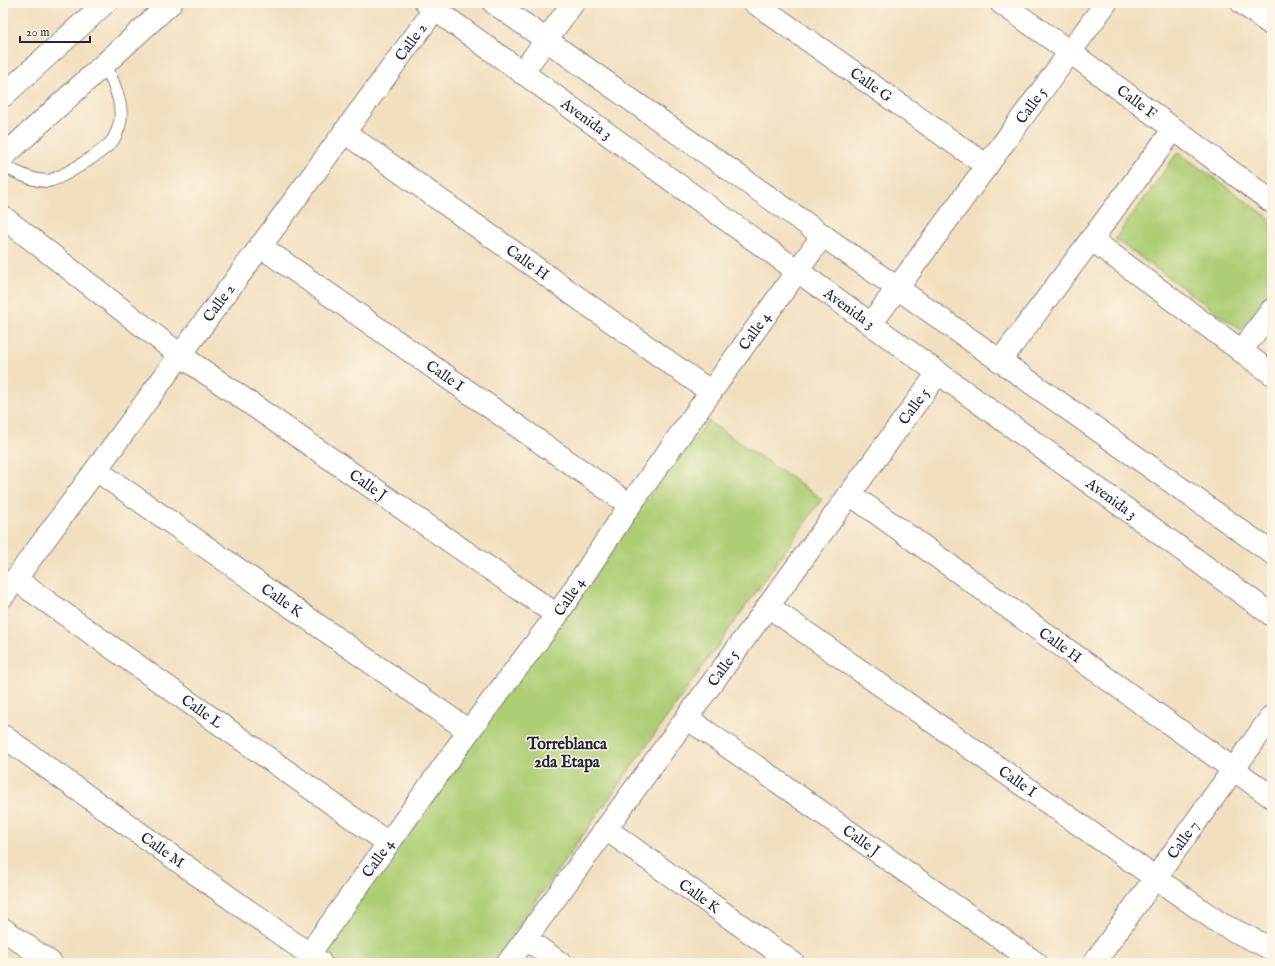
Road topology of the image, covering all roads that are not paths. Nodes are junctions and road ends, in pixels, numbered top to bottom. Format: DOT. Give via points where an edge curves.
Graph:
graph roads {
  1 [pos="105,3"];
  2 [pos="171,3"];
  3 [pos="494,3"];
  4 [pos="573,3"];
  5 [pos="755,3"];
  6 [pos="1001,3"];
  7 [pos="1106,3"];
  8 [pos="1242,3"];
  9 [pos="430,6"];
  10 [pos="1272,25"];
  11 [pos="546,40"];
  12 [pos="1070,52"];
  13 [pos="105,64"];
  14 [pos="522,73"];
  15 [pos="3,96"];
  16 [pos="1174,129"];
  17 [pos="344,132"];
  18 [pos="3,157"];
  19 [pos="3,165"];
  20 [pos="987,166"];
  21 [pos="1272,202"];
  22 [pos="3,217"];
  23 [pos="822,236"];
  24 [pos="1091,239"];
  25 [pos="260,246"];
  26 [pos="798,271"];
  27 [pos="897,288"];
  28 [pos="1272,310"];
  29 [pos="871,324"];
  30 [pos="1241,351"];
  31 [pos="180,355"];
  32 [pos="1000,361"];
  33 [pos="938,372"];
  34 [pos="1272,374"];
  35 [pos="711,392"];
  36 [pos="96,470"];
  37 [pos="850,494"];
  38 [pos="630,505"];
  39 [pos="1272,552"];
  40 [pos="9,588"];
  41 [pos="768,606"];
  42 [pos="557,615"];
  43 [pos="1272,615"];
  44 [pos="1272,716"];
  45 [pos="687,718"];
  46 [pos="469,731"];
  47 [pos="3,736"];
  48 [pos="1234,769"];
  49 [pos="1272,797"];
  50 [pos="606,829"];
  51 [pos="388,843"];
  52 [pos="1156,878"];
  53 [pos="3,929"];
  54 [pos="526,939"];
  55 [pos="1272,949"];
  56 [pos="315,959"];
  57 [pos="51,963"];
  58 [pos="508,963"];
  59 [pos="560,963"];
  60 [pos="793,963"];
  61 [pos="1036,963"];
  62 [pos="1094,963"];
  1 -- 15 [label="main road"];
  2 -- 13 [label="main road"];
  3 -- 11 [label="main road"];
  4 -- 11 [label="main road"];
  5 -- 20 [label="main road, Calle G"];
  6 -- 12 [label="main road, Calle F"];
  7 -- 12 [label="main road, Calle 5"];
  8 -- 10 [label="main road"];
  9 -- 14 [label="main road, Avenida 3"];
  9 -- 17 [label="main road, Calle 2"];
  11 -- 14 [label="main road"];
  11 -- 23 [label="main road"];
  12 -- 16 [label="main road, Calle F"];
  12 -- 20 [label="main road, Calle 5"];
  13 -- 18 [label="main road"];
  13 -- 19 [label="lane" via="120,104 120,122 113,140 92,158 47,182 22,176"];
  14 -- 26 [label="main road, Avenida 3"];
  16 -- 21 [label="main road, Calle F"];
  16 -- 24 [label="main road"];
  17 -- 25 [label="main road, Calle 2"];
  17 -- 35 [label="main road, Calle H"];
  20 -- 27 [label="main road, Calle 5"];
  22 -- 31 [label="main road, Calle J"];
  23 -- 26 [label="main road, Calle 4"];
  23 -- 27 [label="main road"];
  24 -- 30 [label="main road"];
  24 -- 32 [label="main road"];
  25 -- 31 [label="main road, Calle 2"];
  25 -- 38 [label="main road, Calle I"];
  26 -- 29 [label="main road, Avenida 3"];
  26 -- 35 [label="main road, Calle 4"];
  27 -- 29 [label="main road, Calle 5"];
  27 -- 32 [label="main road"];
  28 -- 30 [label="main road"];
  29 -- 33 [label="main road, Avenida 3"];
  30 -- 34 [label="main road"];
  31 -- 36 [label="main road, Calle 2"];
  31 -- 42 [label="main road, Calle J"];
  32 -- 39 [label="main road"];
  33 -- 37 [label="main road, Calle 5"];
  33 -- 43 [label="main road, Avenida 3"];
  35 -- 38 [label="main road, Calle 4"];
  36 -- 40 [label="main road, Calle 2"];
  36 -- 46 [label="main road, Calle K"];
  37 -- 41 [label="main road, Calle 5"];
  37 -- 48 [label="main road, Calle H"];
  38 -- 42 [label="main road, Calle 4"];
  40 -- 51 [label="main road, Calle L"];
  41 -- 45 [label="main road, Calle 5"];
  41 -- 52 [label="main road, Calle I"];
  42 -- 46 [label="main road, Calle 4"];
  44 -- 48 [label="main road, Calle 7"];
  45 -- 50 [label="main road, Calle 5"];
  45 -- 61 [label="main road, Calle J"];
  46 -- 51 [label="main road, Calle 4"];
  47 -- 56 [label="main road, Calle M"];
  48 -- 49 [label="main road, Calle H"];
  48 -- 52 [label="main road, Calle 7"];
  50 -- 54 [label="main road, Calle 5"];
  50 -- 60 [label="main road, Calle K"];
  51 -- 56 [label="main road, Calle 4"];
  52 -- 55 [label="main road, Calle I" via="1221,924"];
  52 -- 62 [label="main road, Calle 7"];
  53 -- 57 [label="main road"];
  54 -- 58 [label="main road, Calle 5"];
  54 -- 59 [label="main road"];
}
